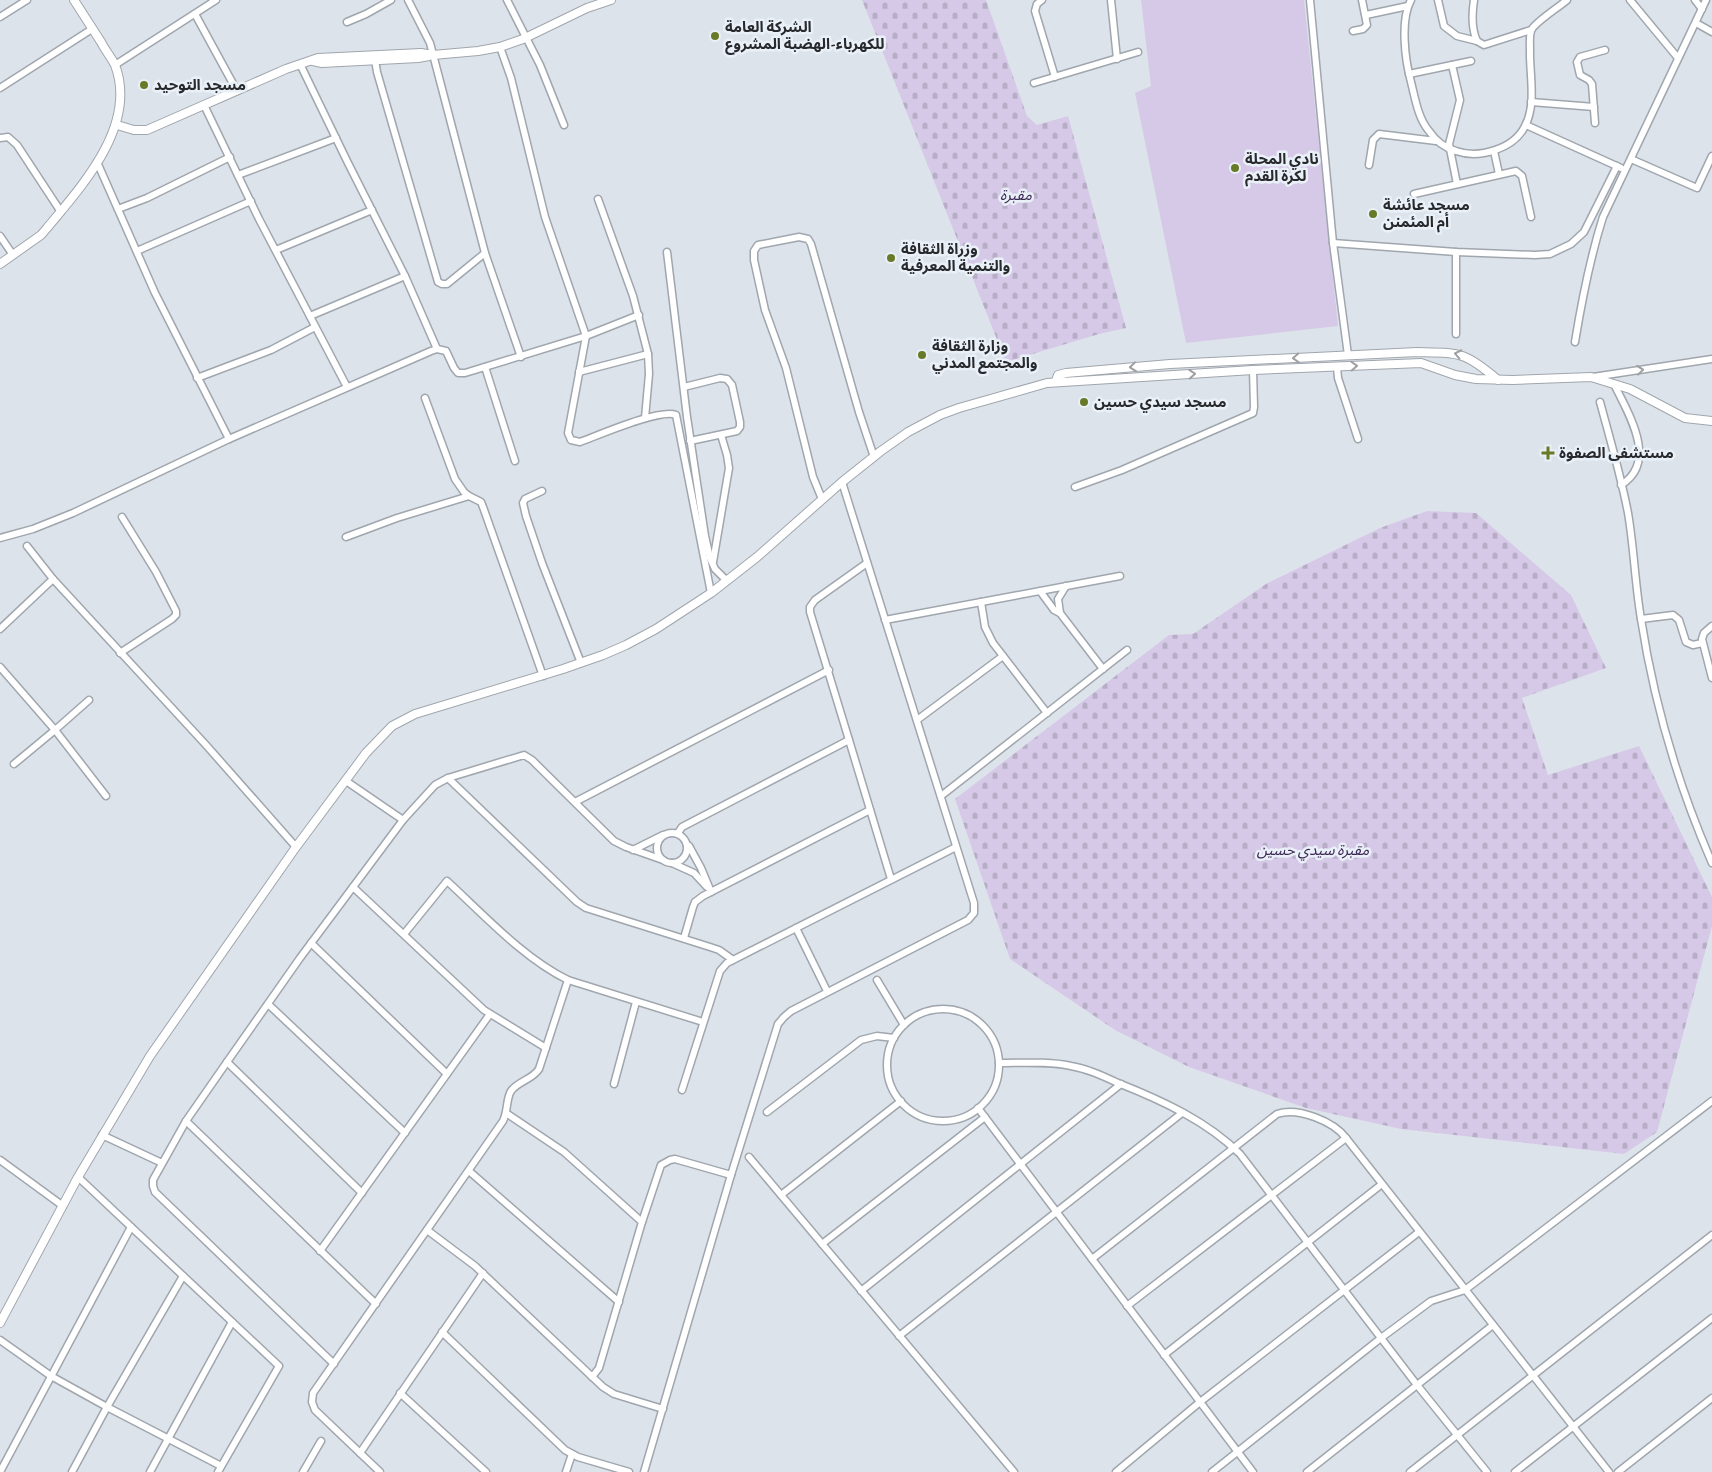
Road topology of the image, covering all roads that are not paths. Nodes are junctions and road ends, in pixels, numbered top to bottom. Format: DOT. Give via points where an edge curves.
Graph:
graph roads {
  1 [pos="27,0"];
  2 [pos="74,0"];
  3 [pos="216,0"];
  4 [pos="391,0"];
  5 [pos="408,0"];
  6 [pos="508,0"];
  7 [pos="612,0"];
  8 [pos="1042,0"];
  9 [pos="1110,0"];
  10 [pos="1310,0"];
  11 [pos="1362,0"];
  12 [pos="1438,0"];
  13 [pos="1474,0"];
  14 [pos="1567,0"];
  15 [pos="1630,0"];
  16 [pos="1695,0"];
  17 [pos="1706,0"];
  18 [pos="208,2"];
  19 [pos="1410,3"];
  20 [pos="1702,9"];
  21 [pos="195,14"];
  22 [pos="1,15"];
  23 [pos="1366,16"];
  24 [pos="347,22"];
  25 [pos="1696,23"];
  26 [pos="92,29"];
  27 [pos="1531,30"];
  28 [pos="1353,31"];
  29 [pos="1712,32"];
  30 [pos="527,37"];
  31 [pos="1477,41"];
  32 [pos="500,47"];
  33 [pos="1605,50"];
  34 [pos="1138,52"];
  35 [pos="433,55"];
  36 [pos="1678,58"];
  37 [pos="1117,59"];
  38 [pos="313,60"];
  39 [pos="375,60"];
  40 [pos="1471,61"];
  41 [pos="300,64"];
  42 [pos="114,65"];
  43 [pos="1452,65"];
  44 [pos="1409,74"];
  45 [pos="1055,77"];
  46 [pos="1034,83"];
  47 [pos="0,88"];
  48 [pos="237,91"];
  49 [pos="1531,102"];
  50 [pos="204,105"];
  51 [pos="1594,107"];
  52 [pos="1595,123"];
  53 [pos="564,124"];
  54 [pos="116,125"];
  55 [pos="1526,126"];
  56 [pos="0,138"];
  57 [pos="336,138"];
  58 [pos="1436,140"];
  59 [pos="1450,150"];
  60 [pos="1494,151"];
  61 [pos="1712,156"];
  62 [pos="230,157"];
  63 [pos="1630,159"];
  64 [pos="97,162"];
  65 [pos="1369,165"];
  66 [pos="1617,166"];
  67 [pos="1625,170"];
  68 [pos="1499,174"];
  69 [pos="238,175"];
  70 [pos="1457,184"];
  71 [pos="1414,194"];
  72 [pos="598,199"];
  73 [pos="251,201"];
  74 [pos="118,208"];
  75 [pos="372,210"];
  76 [pos="61,212"];
  77 [pos="1531,218"];
  78 [pos="0,236"];
  79 [pos="1333,243"];
  80 [pos="276,250"];
  81 [pos="137,251"];
  82 [pos="667,252"];
  83 [pos="1456,252"];
  84 [pos="485,253"];
  85 [pos="13,256"];
  86 [pos="0,264"];
  87 [pos="405,276"];
  88 [pos="639,315"];
  89 [pos="310,316"];
  90 [pos="315,327"];
  91 [pos="1456,334"];
  92 [pos="586,336"];
  93 [pos="1575,342"];
  94 [pos="438,348"];
  95 [pos="1417,352"];
  96 [pos="648,354"];
  97 [pos="1348,355"];
  98 [pos="521,357"];
  99 [pos="1712,359"];
  100 [pos="1422,363"];
  101 [pos="485,367"];
  102 [pos="1337,367"];
  103 [pos="1253,370"];
  104 [pos="579,372"];
  105 [pos="1591,377"];
  106 [pos="197,378"];
  107 [pos="1498,380"];
  108 [pos="1056,381"];
  109 [pos="1614,384"];
  110 [pos="347,387"];
  111 [pos="684,387"];
  112 [pos="425,398"];
  113 [pos="1600,402"];
  114 [pos="645,418"];
  115 [pos="1712,421"];
  116 [pos="720,435"];
  117 [pos="228,439"];
  118 [pos="1358,439"];
  119 [pos="690,441"];
  120 [pos="874,457"];
  121 [pos="515,461"];
  122 [pos="842,482"];
  123 [pos="1621,485"];
  124 [pos="1075,487"];
  125 [pos="542,492"];
  126 [pos="469,496"];
  127 [pos="822,498"];
  128 [pos="122,517"];
  129 [pos="346,537"];
  130 [pos="0,538"];
  131 [pos="27,546"];
  132 [pos="713,563"];
  133 [pos="867,563"];
  134 [pos="1120,576"];
  135 [pos="53,578"];
  136 [pos="727,581"];
  137 [pos="1066,586"];
  138 [pos="1040,591"];
  139 [pos="711,593"];
  140 [pos="981,602"];
  141 [pos="1060,613"];
  142 [pos="1641,619"];
  143 [pos="885,620"];
  144 [pos="1712,626"];
  145 [pos="0,629"];
  146 [pos="1702,643"];
  147 [pos="1127,650"];
  148 [pos="120,653"];
  149 [pos="1003,656"];
  150 [pos="581,663"];
  151 [pos="0,667"];
  152 [pos="1103,669"];
  153 [pos="829,670"];
  154 [pos="543,676"];
  155 [pos="1712,678"];
  156 [pos="89,700"];
  157 [pos="1047,713"];
  158 [pos="917,720"];
  159 [pos="55,730"];
  160 [pos="849,740"];
  161 [pos="14,764"];
  162 [pos="448,778"];
  163 [pos="346,781"];
  164 [pos="106,796"];
  165 [pos="941,796"];
  166 [pos="575,802"];
  167 [pos="870,810"];
  168 [pos="403,820"];
  169 [pos="678,833"];
  170 [pos="665,834"];
  171 [pos="687,844"];
  172 [pos="296,847"];
  173 [pos="956,847"];
  174 [pos="633,850"];
  175 [pos="663,860"];
  176 [pos="672,863"];
  177 [pos="1712,863"];
  178 [pos="891,879"];
  179 [pos="353,887"];
  180 [pos="711,892"];
  181 [pos="796,928"];
  182 [pos="404,934"];
  183 [pos="684,938"];
  184 [pos="311,943"];
  185 [pos="733,960"];
  186 [pos="568,980"];
  187 [pos="877,980"];
  188 [pos="828,991"];
  189 [pos="636,1002"];
  190 [pos="268,1004"];
  191 [pos="490,1014"];
  192 [pos="704,1022"];
  193 [pos="904,1025"];
  194 [pos="894,1038"];
  195 [pos="546,1048"];
  196 [pos="227,1062"];
  197 [pos="999,1063"];
  198 [pos="448,1074"];
  199 [pos="614,1084"];
  200 [pos="1121,1084"];
  201 [pos="682,1090"];
  202 [pos="901,1101"];
  203 [pos="1712,1101"];
  204 [pos="978,1108"];
  205 [pos="767,1112"];
  206 [pos="506,1113"];
  207 [pos="1182,1113"];
  208 [pos="985,1117"];
  209 [pos="186,1121"];
  210 [pos="405,1134"];
  211 [pos="102,1135"];
  212 [pos="1346,1138"];
  213 [pos="1234,1147"];
  214 [pos="749,1157"];
  215 [pos="0,1160"];
  216 [pos="162,1163"];
  217 [pos="1020,1164"];
  218 [pos="468,1171"];
  219 [pos="731,1175"];
  220 [pos="78,1177"];
  221 [pos="1382,1184"];
  222 [pos="362,1193"];
  223 [pos="1271,1194"];
  224 [pos="781,1195"];
  225 [pos="62,1206"];
  226 [pos="1056,1212"];
  227 [pos="642,1222"];
  228 [pos="131,1227"];
  229 [pos="427,1230"];
  230 [pos="1419,1232"];
  231 [pos="1712,1235"];
  232 [pos="1308,1242"];
  233 [pos="822,1244"];
  234 [pos="320,1251"];
  235 [pos="1092,1259"];
  236 [pos="482,1273"];
  237 [pos="184,1276"];
  238 [pos="1344,1290"];
  239 [pos="1466,1290"];
  240 [pos="861,1291"];
  241 [pos="619,1302"];
  242 [pos="376,1304"];
  243 [pos="1127,1306"];
  244 [pos="1712,1318"];
  245 [pos="232,1322"];
  246 [pos="0,1323"];
  247 [pos="1493,1325"];
  248 [pos="442,1332"];
  249 [pos="899,1336"];
  250 [pos="1381,1338"];
  251 [pos="0,1340"];
  252 [pos="1164,1355"];
  253 [pos="334,1364"];
  254 [pos="1533,1375"];
  255 [pos="51,1376"];
  256 [pos="592,1377"];
  257 [pos="1417,1385"];
  258 [pos="400,1393"];
  259 [pos="1712,1398"];
  260 [pos="1200,1402"];
  261 [pos="108,1407"];
  262 [pos="663,1409"];
  263 [pos="1573,1427"];
  264 [pos="1457,1435"];
  265 [pos="168,1438"];
  266 [pos="321,1441"];
  267 [pos="1237,1452"];
  268 [pos="360,1453"];
  269 [pos="572,1454"];
  270 [pos="220,1469"];
  271 [pos="0,1472"];
  272 [pos="72,1472"];
  273 [pos="150,1472"];
  274 [pos="303,1472"];
  275 [pos="380,1472"];
  276 [pos="486,1472"];
  277 [pos="566,1472"];
  278 [pos="629,1472"];
  279 [pos="644,1472"];
  280 [pos="1014,1472"];
  281 [pos="1116,1472"];
  282 [pos="1212,1472"];
  283 [pos="1252,1472"];
  284 [pos="1308,1472"];
  285 [pos="1410,1472"];
  286 [pos="1487,1472"];
  287 [pos="1514,1472"];
  288 [pos="1609,1472"];
  289 [pos="1618,1472"];
  1 -- 22 [label="street"];
  2 -- 26 [label="street"];
  3 -- 18 [label="street"];
  4 -- 24 [label="street"];
  5 -- 35 [label="street" via="428,37"];
  6 -- 30 [label="street"];
  7 -- 30 [label="street" via="587,8"];
  8 -- 45 [label="street" via="1034,11"];
  9 -- 37 [label="street"];
  10 -- 79 [label="street"];
  11 -- 23 [label="street"];
  12 -- 31 [label="street" via="1444,26 1457,36"];
  13 -- 31 [label="street" via="1471,14"];
  14 -- 27 [label="street"];
  15 -- 36 [label="street"];
  16 -- 20 [label="street"];
  17 -- 20 [label="street"];
  18 -- 21 [label="street"];
  19 -- 23 [label="street"];
  19 -- 44 [label="street" via="1405,19"];
  20 -- 25 [label="street"];
  21 -- 42 [label="street"];
  21 -- 48 [label="street"];
  23 -- 28 [label="street" via="1366,27"];
  25 -- 29 [label="street"];
  25 -- 36 [label="street"];
  26 -- 42 [label="street"];
  26 -- 47 [label="street"];
  27 -- 31 [label="street" via="1484,45"];
  27 -- 49 [label="street"];
  30 -- 32 [label="street"];
  30 -- 53 [label="street"];
  32 -- 35 [label="street"];
  32 -- 92 [label="street" via="511,78 545,217"];
  33 -- 51 [label="street" via="1580,57 1577,62 1580,74 1592,84"];
  34 -- 37 [label="street"];
  35 -- 38 [label="street" via="321,57"];
  35 -- 39 [label="street"];
  35 -- 84 [label="street"];
  36 -- 63 [label="street"];
  37 -- 45 [label="street"];
  38 -- 39 [label="street" via="322,63"];
  38 -- 41 [label="street"];
  39 -- 84 [label="street" via="438,282 447,284"];
  40 -- 43 [label="street"];
  41 -- 48 [label="street"];
  41 -- 57 [label="street"];
  42 -- 54 [label="street" via="120,86"];
  43 -- 44 [label="street"];
  43 -- 59 [label="street" via="1460,100"];
  44 -- 58 [label="street" via="1421,118"];
  45 -- 46 [label="street"];
  48 -- 50 [label="street"];
  49 -- 51 [label="street"];
  49 -- 55 [label="street"];
  50 -- 54 [label="street" via="147,130"];
  50 -- 62 [label="street"];
  51 -- 52 [label="street"];
  54 -- 64 [label="street"];
  55 -- 60 [label="street" via="1512,142"];
  55 -- 66 [label="street"];
  56 -- 76 [label="street" via="8,137 16,145"];
  57 -- 69 [label="street"];
  57 -- 75 [label="street"];
  58 -- 59 [label="street"];
  58 -- 65 [label="street" via="1378,134"];
  59 -- 60 [label="street" via="1472,154"];
  59 -- 70 [label="street"];
  60 -- 68 [label="street"];
  61 -- 63 [label="street" via="1697,188"];
  62 -- 69 [label="street"];
  62 -- 74 [label="street" via="147,198"];
  63 -- 67 [label="street"];
  64 -- 74 [label="street"];
  64 -- 76 [label="street"];
  66 -- 67 [label="street"];
  66 -- 83 [label="street" via="1584,232 1562,249 1535,255"];
  67 -- 93 [label="street" via="1592,252"];
  68 -- 70 [label="street"];
  68 -- 77 [label="street" via="1513,171 1521,174"];
  69 -- 73 [label="street"];
  70 -- 71 [label="street"];
  72 -- 88 [label="street"];
  73 -- 80 [label="street"];
  73 -- 81 [label="street"];
  74 -- 81 [label="street"];
  75 -- 80 [label="street"];
  75 -- 87 [label="street"];
  76 -- 85 [label="street" via="41,235"];
  78 -- 85 [label="street"];
  79 -- 83 [label="street"];
  79 -- 97 [label="street"];
  80 -- 89 [label="street"];
  81 -- 106 [label="street"];
  82 -- 111 [label="street"];
  83 -- 91 [label="street"];
  84 -- 98 [label="street"];
  85 -- 86 [label="street"];
  87 -- 89 [label="street"];
  87 -- 94 [label="street"];
  88 -- 92 [label="street"];
  88 -- 96 [label="street"];
  89 -- 90 [label="street"];
  90 -- 106 [label="street" via="271,350"];
  90 -- 110 [label="street"];
  92 -- 98 [label="street"];
  92 -- 104 [label="street"];
  94 -- 101 [label="street" via="446,351 458,373"];
  94 -- 110 [label="street"];
  95 -- 97 [label="street"];
  95 -- 100 [label="street"];
  107 -- 95 [label="street, one-way" via="1477,362 1455,352"];
  96 -- 104 [label="street"];
  96 -- 114 [label="street"];
  97 -- 108 [label="street, one-way" via="1066,373 1058,376"];
  98 -- 101 [label="street"];
  105 -- 99 [label="street, one-way"];
  102 -- 100 [label="street, one-way"];
  100 -- 107 [label="street" via="1462,377"];
  101 -- 121 [label="street"];
  102 -- 103 [label="street"];
  102 -- 118 [label="street"];
  108 -- 103 [label="street, one-way"];
  103 -- 124 [label="street" via="1253,413"];
  104 -- 114 [label="street" via="568,434 571,440 580,442"];
  105 -- 107 [label="street"];
  105 -- 109 [label="street"];
  106 -- 117 [label="street"];
  108 -- 120 [label="street" via="940,415 908,432"];
  109 -- 115 [label="street" via="1685,418"];
  109 -- 123 [label="street" via="1636,429 1639,460 1636,471"];
  110 -- 117 [label="street"];
  111 -- 116 [label="street" via="727,378 732,385 740,427 737,431"];
  111 -- 119 [label="street"];
  112 -- 126 [label="street" via="455,479"];
  113 -- 123 [label="street"];
  114 -- 139 [label="street" via="670,412 676,415"];
  116 -- 119 [label="street"];
  116 -- 132 [label="street" via="729,468"];
  117 -- 130 [label="street" via="73,513"];
  119 -- 132 [label="street" via="705,536"];
  120 -- 122 [label="street"];
  120 -- 127 [label="street" via="811,244 808,239 799,237 758,245 754,250 754,260 765,310 786,368 813,477"];
  122 -- 127 [label="street"];
  122 -- 133 [label="street"];
  123 -- 142 [label="street"];
  125 -- 150 [label="street" via="523,503 542,563"];
  126 -- 129 [label="street"];
  126 -- 154 [label="street" via="483,507"];
  127 -- 136 [label="street"];
  128 -- 148 [label="street" via="156,572 176,615"];
  131 -- 135 [label="street"];
  132 -- 136 [label="street"];
  133 -- 143 [label="street"];
  133 -- 153 [label="street" via="810,607"];
  134 -- 137 [label="street"];
  135 -- 145 [label="street"];
  135 -- 148 [label="street"];
  136 -- 139 [label="street"];
  137 -- 138 [label="street"];
  137 -- 141 [label="street" via="1058,599"];
  138 -- 140 [label="street"];
  138 -- 141 [label="street"];
  139 -- 150 [label="street" via="626,645"];
  140 -- 143 [label="street"];
  140 -- 149 [label="street" via="988,635"];
  141 -- 152 [label="street"];
  142 -- 146 [label="street" via="1674,615 1679,620 1686,642 1693,645"];
  142 -- 177 [label="street" via="1675,767"];
  143 -- 158 [label="street"];
  144 -- 146 [label="street" via="1704,633"];
  146 -- 155 [label="street"];
  147 -- 152 [label="street"];
  148 -- 172 [label="street"];
  149 -- 157 [label="street"];
  149 -- 158 [label="street"];
  150 -- 154 [label="street"];
  151 -- 159 [label="street"];
  152 -- 157 [label="street"];
  153 -- 160 [label="street"];
  153 -- 166 [label="street"];
  154 -- 163 [label="street" via="404,719 384,733"];
  156 -- 159 [label="street"];
  157 -- 165 [label="street"];
  158 -- 165 [label="street"];
  159 -- 161 [label="street"];
  159 -- 164 [label="street"];
  160 -- 167 [label="street"];
  160 -- 169 [label="street" via="682,827"];
  162 -- 166 [label="street" via="524,755"];
  162 -- 168 [label="street" via="434,785"];
  162 -- 183 [label="street" via="577,902 601,914"];
  163 -- 168 [label="street"];
  163 -- 172 [label="street"];
  165 -- 173 [label="street"];
  166 -- 174 [label="street" via="620,845"];
  167 -- 178 [label="street"];
  167 -- 180 [label="street"];
  168 -- 179 [label="street"];
  169 -- 170 [label="street"];
  169 -- 171 [label="street"];
  170 -- 174 [label="street"];
  170 -- 175 [label="street" via="657,847"];
  171 -- 176 [label="street" via="685,857"];
  171 -- 180 [label="street"];
  172 -- 211 [label="street" via="150,1056"];
  173 -- 178 [label="street"];
  173 -- 188 [label="street" via="974,903 974,913 970,918"];
  174 -- 175 [label="street"];
  175 -- 176 [label="street"];
  176 -- 180 [label="street" via="694,873"];
  178 -- 181 [label="street"];
  179 -- 182 [label="street"];
  179 -- 184 [label="street"];
  180 -- 183 [label="street" via="696,902"];
  181 -- 185 [label="street"];
  181 -- 188 [label="street"];
  182 -- 186 [label="street" via="447,881 522,950"];
  182 -- 191 [label="street"];
  183 -- 185 [label="street" via="719,950"];
  184 -- 190 [label="street"];
  184 -- 198 [label="street"];
  185 -- 192 [label="street" via="720,971"];
  186 -- 189 [label="street"];
  186 -- 195 [label="street"];
  187 -- 193 [label="street"];
  188 -- 219 [label="street" via="791,1011 778,1024"];
  189 -- 192 [label="street"];
  189 -- 199 [label="street"];
  190 -- 196 [label="street"];
  190 -- 210 [label="street"];
  191 -- 195 [label="street"];
  191 -- 198 [label="street"];
  192 -- 201 [label="street"];
  193 -- 194 [label="street"];
  193 -- 197 [label="street" via="930,1011 959,1011 976,1020 990,1035"];
  194 -- 202 [label="street" via="888,1056 888,1075"];
  194 -- 205 [label="street" via="877,1036 861,1040"];
  195 -- 206 [label="street" via="536,1073 511,1091"];
  196 -- 209 [label="street"];
  196 -- 222 [label="street"];
  197 -- 200 [label="street" via="1072,1066"];
  197 -- 204 [label="street" via="994,1088"];
  198 -- 210 [label="street"];
  200 -- 207 [label="street"];
  200 -- 217 [label="street"];
  202 -- 204 [label="street" via="917,1114 938,1120 959,1118"];
  202 -- 224 [label="street"];
  203 -- 239 [label="street"];
  204 -- 208 [label="street"];
  206 -- 218 [label="street"];
  206 -- 227 [label="street" via="564,1152"];
  207 -- 213 [label="street"];
  207 -- 226 [label="street"];
  208 -- 217 [label="street"];
  208 -- 233 [label="street"];
  209 -- 216 [label="street"];
  209 -- 234 [label="street"];
  210 -- 222 [label="street"];
  211 -- 216 [label="street"];
  211 -- 220 [label="street"];
  212 -- 213 [label="street" via="1328,1122 1286,1112 1273,1117"];
  212 -- 221 [label="street"];
  212 -- 223 [label="street"];
  213 -- 223 [label="street"];
  213 -- 235 [label="street"];
  214 -- 224 [label="street"];
  215 -- 225 [label="street"];
  216 -- 253 [label="street" via="153,1180 155,1192"];
  217 -- 226 [label="street"];
  217 -- 240 [label="street"];
  218 -- 229 [label="street"];
  218 -- 241 [label="street"];
  219 -- 227 [label="street" via="675,1159 665,1162 658,1170"];
  219 -- 262 [label="street"];
  220 -- 225 [label="street"];
  220 -- 228 [label="street"];
  221 -- 230 [label="street"];
  221 -- 232 [label="street"];
  222 -- 234 [label="street"];
  223 -- 232 [label="street"];
  223 -- 243 [label="street"];
  224 -- 233 [label="street"];
  225 -- 246 [label="street"];
  226 -- 235 [label="street"];
  226 -- 249 [label="street"];
  227 -- 241 [label="street"];
  228 -- 237 [label="street"];
  228 -- 255 [label="street"];
  229 -- 236 [label="street"];
  229 -- 242 [label="street"];
  230 -- 238 [label="street"];
  230 -- 239 [label="street"];
  231 -- 254 [label="street"];
  232 -- 238 [label="street"];
  232 -- 252 [label="street"];
  233 -- 240 [label="street"];
  234 -- 242 [label="street"];
  235 -- 243 [label="street"];
  236 -- 248 [label="street"];
  236 -- 256 [label="street"];
  237 -- 245 [label="street"];
  237 -- 261 [label="street"];
  238 -- 250 [label="street"];
  238 -- 260 [label="street"];
  239 -- 247 [label="street"];
  239 -- 250 [label="street" via="1431,1301"];
  240 -- 249 [label="street"];
  241 -- 256 [label="street" via="599,1368"];
  242 -- 253 [label="street"];
  243 -- 252 [label="street"];
  244 -- 263 [label="street"];
  245 -- 265 [label="street"];
  245 -- 270 [label="street" via="279,1366"];
  247 -- 254 [label="street"];
  247 -- 257 [label="street"];
  248 -- 258 [label="street"];
  248 -- 269 [label="street"];
  249 -- 280 [label="street"];
  250 -- 257 [label="street"];
  250 -- 267 [label="street"];
  251 -- 255 [label="street"];
  252 -- 260 [label="street"];
  253 -- 268 [label="street" via="313,1394 312,1402 318,1414"];
  254 -- 263 [label="street"];
  254 -- 264 [label="street"];
  255 -- 261 [label="street"];
  255 -- 271 [label="street"];
  256 -- 262 [label="street" via="614,1394"];
  257 -- 264 [label="street"];
  257 -- 284 [label="street"];
  258 -- 268 [label="street"];
  258 -- 276 [label="street"];
  259 -- 289 [label="street"];
  260 -- 267 [label="street"];
  260 -- 281 [label="street"];
  261 -- 265 [label="street"];
  261 -- 272 [label="street"];
  262 -- 279 [label="street"];
  263 -- 287 [label="street"];
  263 -- 288 [label="street"];
  264 -- 285 [label="street"];
  264 -- 286 [label="street"];
  265 -- 270 [label="street"];
  265 -- 273 [label="street"];
  266 -- 274 [label="street"];
  267 -- 282 [label="street"];
  267 -- 283 [label="street"];
  268 -- 275 [label="street"];
  269 -- 277 [label="street"];
  269 -- 278 [label="street"];
}
